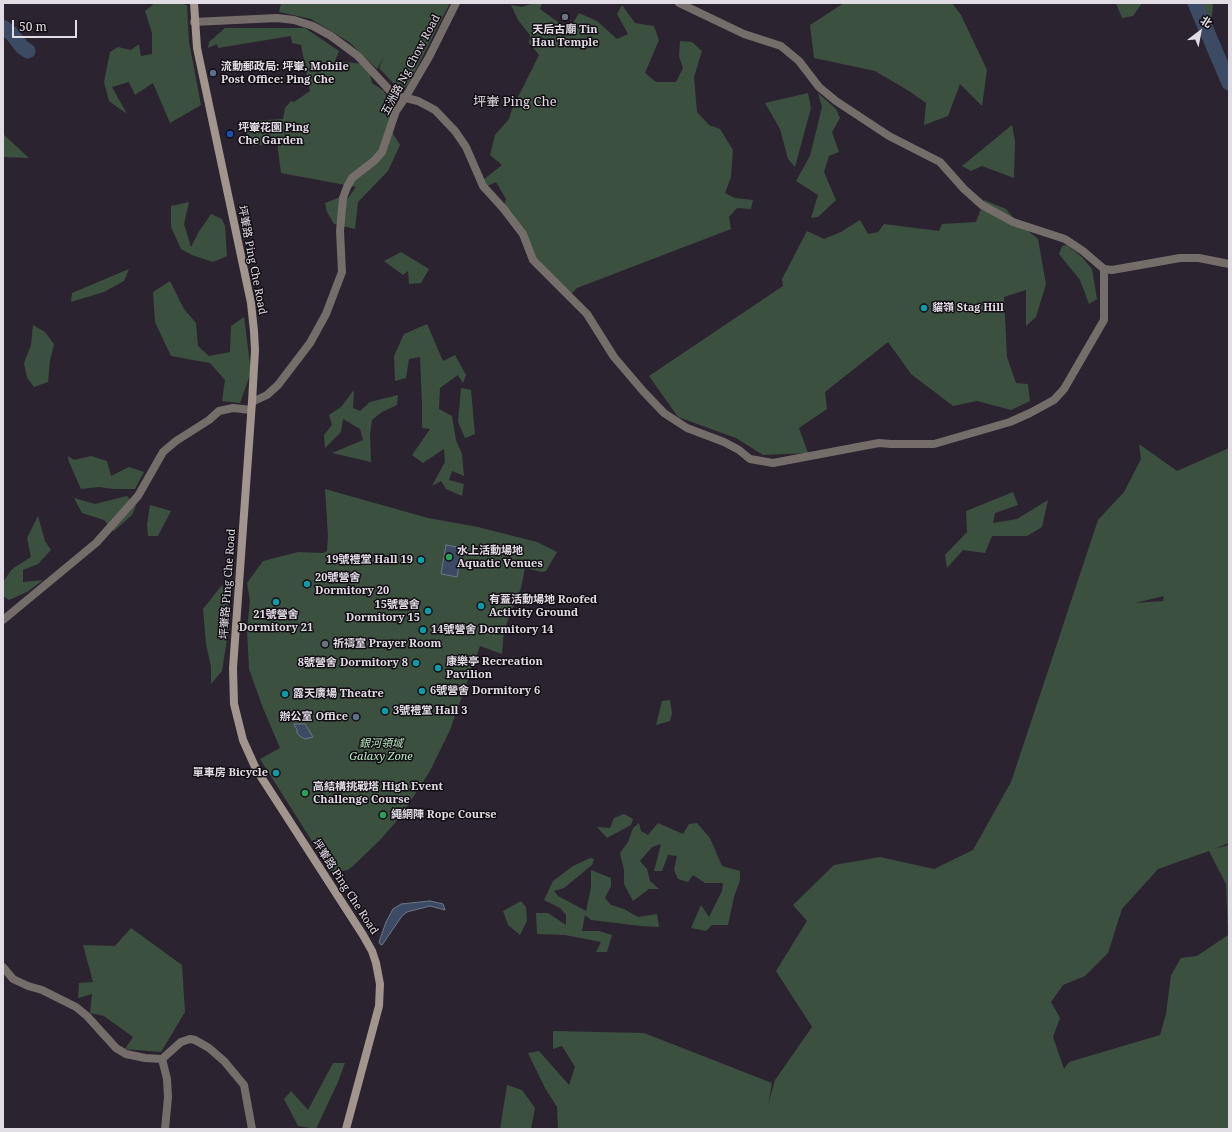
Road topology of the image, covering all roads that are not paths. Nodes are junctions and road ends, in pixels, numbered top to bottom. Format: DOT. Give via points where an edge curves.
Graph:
graph roads {
  1 [pos="194,3"];
  2 [pos="456,3"];
  3 [pos="679,3"];
  4 [pos="194,22"];
  5 [pos="405,98"];
  6 [pos="1229,264"];
  7 [pos="1104,269"];
  8 [pos="252,406"];
  9 [pos="3,620"];
  10 [pos="3,967"];
  11 [pos="162,1059"];
  12 [pos="165,1129"];
  13 [pos="252,1129"];
  14 [pos="346,1129"];
  1 -- 4 [label="street, 坪輋路 Ping Che Road"];
  2 -- 5 [label="street, 五洲路 Ng Chow Road"];
  3 -- 7 [label="street" via="744,34 781,46 799,61 819,87 836,101 889,136 940,162 982,205 1013,222 1065,239"];
  4 -- 5 [label="street" via="277,18 304,23 339,41 365,63 391,93"];
  4 -- 8 [label="street, 坪輋路 Ping Che Road" via="200,65 251,303 255,350"];
  5 -- 7 [label="street" via="418,101 435,110 456,132 483,186 523,234 533,260 587,314 614,357 657,405 687,428 724,442 750,459 773,463 879,443 934,444 1010,422 1036,410 1054,400 1064,389 1104,320"];
  5 -- 8 [label="street, 五洲路 Ng Chow Road" via="396,111 382,152 352,178 347,187 343,198 340,231 342,272 326,314 310,343 278,385"];
  6 -- 7 [label="street" via="1199,258 1180,258 1112,270"];
  8 -- 9 [label="street" via="219,411 163,452 138,496 96,543"];
  8 -- 14 [label="street, 坪輋路 Ping Che Road" via="232,668 234,704 243,740 256,769 363,935 376,963 380,984 379,1006"];
  10 -- 11 [label="street" via="13,979 76,1007 116,1048 126,1054"];
  11 -- 12 [label="street" via="168,1097"];
  11 -- 13 [label="street" via="181,1042 190,1039 209,1048 244,1085"];
}
